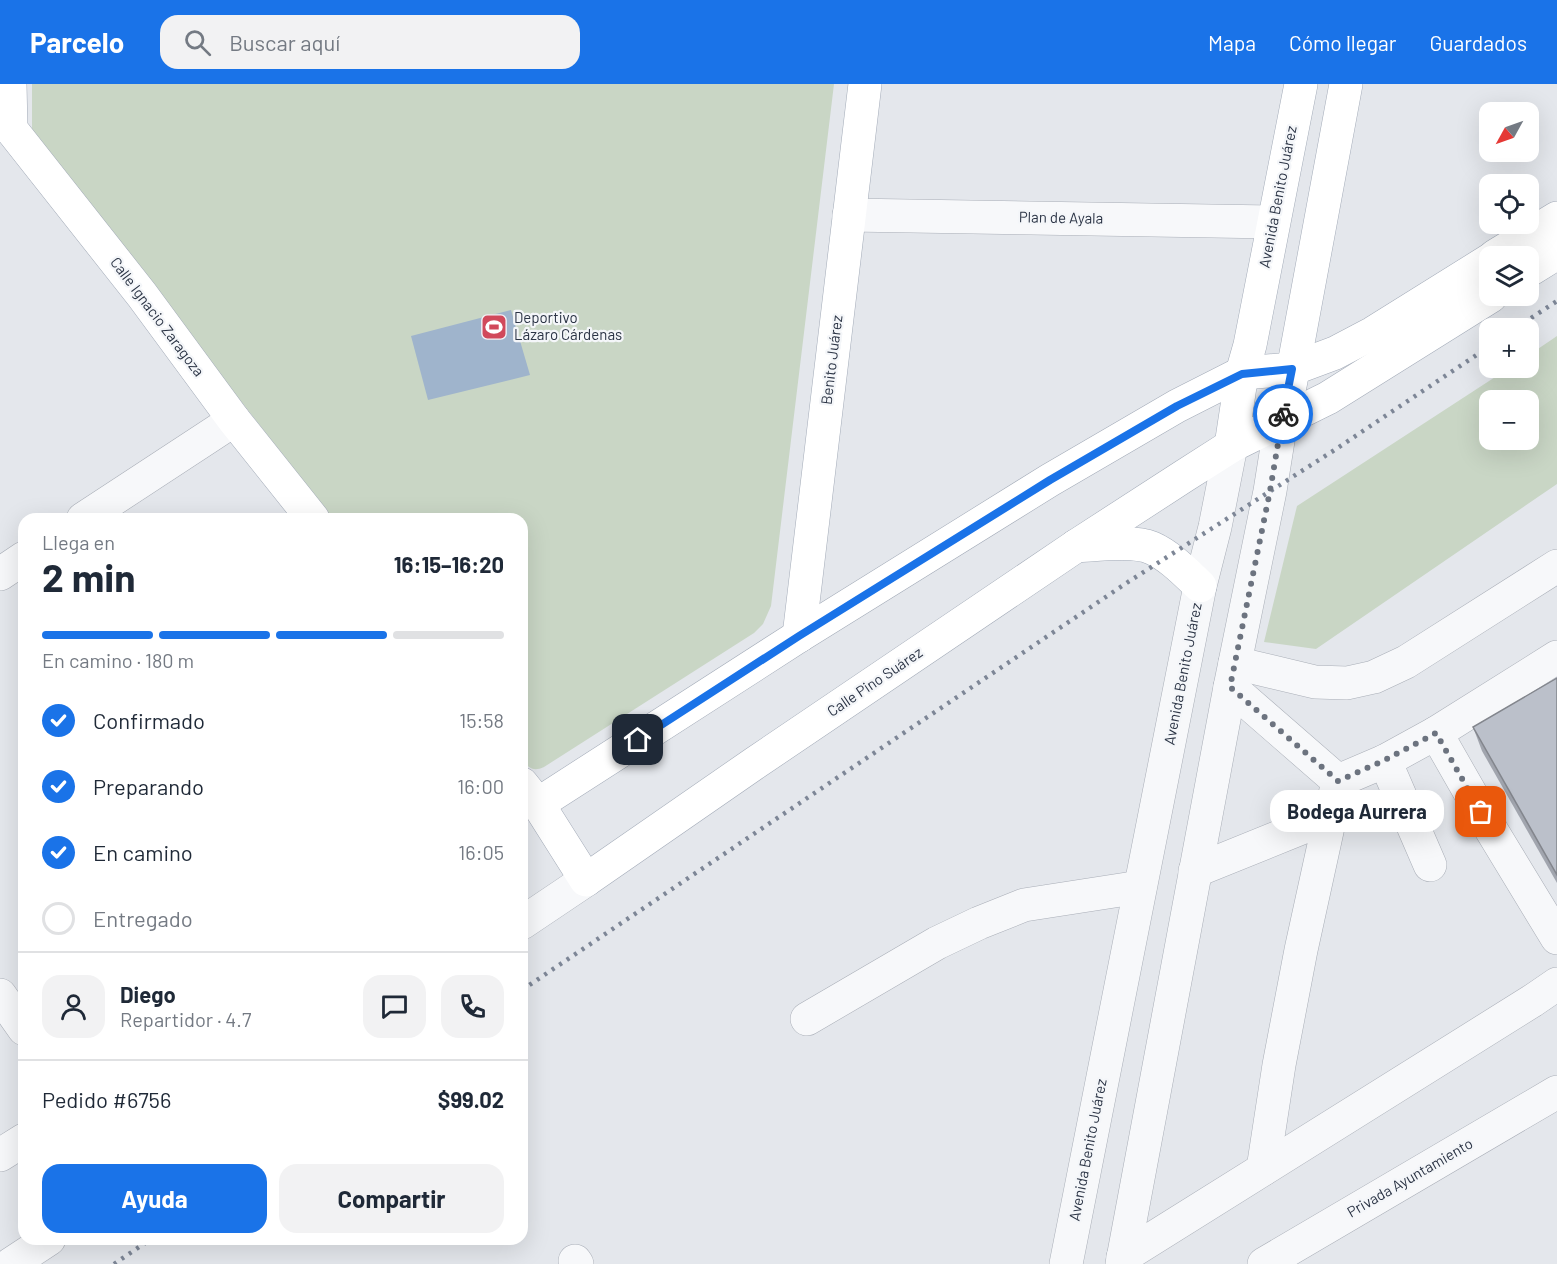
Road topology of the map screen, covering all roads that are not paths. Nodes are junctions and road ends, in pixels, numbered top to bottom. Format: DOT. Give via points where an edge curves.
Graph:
graph roads {
  1 [pos="10,84"];
  2 [pos="865,84"];
  3 [pos="1301,84"];
  4 [pos="1346,84"];
  5 [pos="5,123"];
  6 [pos="849,214"];
  7 [pos="1557,218"];
  8 [pos="1273,222"];
  9 [pos="1511,246"];
  10 [pos="1557,253"];
  11 [pos="1539,264"];
  12 [pos="1479,267"];
  13 [pos="1479,304"];
  14 [pos="1292,369"];
  15 [pos="1242,374"];
  16 [pos="234,420"];
  17 [pos="1281,422"];
  18 [pos="1232,446"];
  19 [pos="92,513"];
  20 [pos="308,513"];
  21 [pos="1076,546"];
  22 [pos="18,562"];
  23 [pos="1557,566"];
  24 [pos="0,574"];
  25 [pos="1200,586"];
  26 [pos="799,636"];
  27 [pos="1557,657"];
  28 [pos="1233,675"];
  29 [pos="1436,733"];
  30 [pos="1385,760"];
  31 [pos="1338,781"];
  32 [pos="528,800"];
  33 [pos="528,802"];
  34 [pos="1331,816"];
  35 [pos="1430,865"];
  36 [pos="1195,871"];
  37 [pos="586,879"];
  38 [pos="1140,887"];
  39 [pos="528,919"];
  40 [pos="1557,938"];
  41 [pos="1557,984"];
  42 [pos="0,995"];
  43 [pos="807,1019"];
  44 [pos="18,1020"];
  45 [pos="1557,1092"];
  46 [pos="18,1144"];
  47 [pos="0,1155"];
  48 [pos="1263,1169"];
  49 [pos="40,1245"];
  50 [pos="1123,1261"];
  51 [pos="11,1264"];
  52 [pos="1066,1264"];
  53 [pos="1264,1264"];
  1 -- 5 [label="main road"];
  2 -- 6 [label="main road, Benito Juárez"];
  3 -- 8 [label="main road, Avenida Benito Juárez"];
  4 -- 14 [label="main road"];
  5 -- 16 [label="main road, Calle Ignacio Zaragoza" via="142,295"];
  6 -- 8 [label="street, Plan de Ayala"];
  6 -- 26 [label="main road, Benito Juárez"];
  7 -- 9 [label="main road"];
  8 -- 15 [label="main road, Avenida Benito Juárez"];
  10 -- 11 [label="main road"];
  12 -- 14 [label="main road" via="1373,333"];
  13 -- 17 [label="main road, Calle Pino Suárez" via="1328,398"];
  14 -- 15 [label="main road"];
  14 -- 17 [label="main road"];
  15 -- 18 [label="main road, Avenida Benito Juárez"];
  15 -- 26 [label="main road" via="1177,406 1080,463"];
  16 -- 19 [label="street"];
  16 -- 20 [label="main road, Calle Ignacio Zaragoza"];
  17 -- 18 [label="main road, Calle Pino Suárez"];
  17 -- 28 [label="street"];
  18 -- 21 [label="main road, Calle Pino Suárez"];
  18 -- 25 [label="street, Avenida Benito Juárez"];
  21 -- 25 [label="main road" via="1151,548 1178,565"];
  21 -- 37 [label="main road, Calle Pino Suárez"];
  22 -- 24 [label="street"];
  23 -- 28 [label="street" via="1406,662 1374,677 1347,683"];
  25 -- 38 [label="street, Avenida Benito Juárez"];
  26 -- 32 [label="main road"];
  27 -- 29 [label="street"];
  28 -- 31 [label="street"];
  28 -- 36 [label="street"];
  29 -- 30 [label="street"];
  29 -- 40 [label="street"];
  30 -- 31 [label="street"];
  30 -- 35 [label="street"];
  31 -- 34 [label="street"];
  33 -- 37 [label="main road"];
  34 -- 36 [label="street"];
  34 -- 48 [label="street" via="1301,950"];
  36 -- 50 [label="street"];
  37 -- 39 [label="street, Calle Pino Suárez"];
  38 -- 43 [label="street" via="1024,905 988,919"];
  38 -- 52 [label="street, Avenida Benito Juárez"];
  41 -- 48 [label="street"];
  42 -- 44 [label="street"];
  45 -- 53 [label="street, Privada Ayuntamiento"];
  46 -- 47 [label="street"];
  48 -- 50 [label="street"];
  49 -- 51 [label="street"];
}
